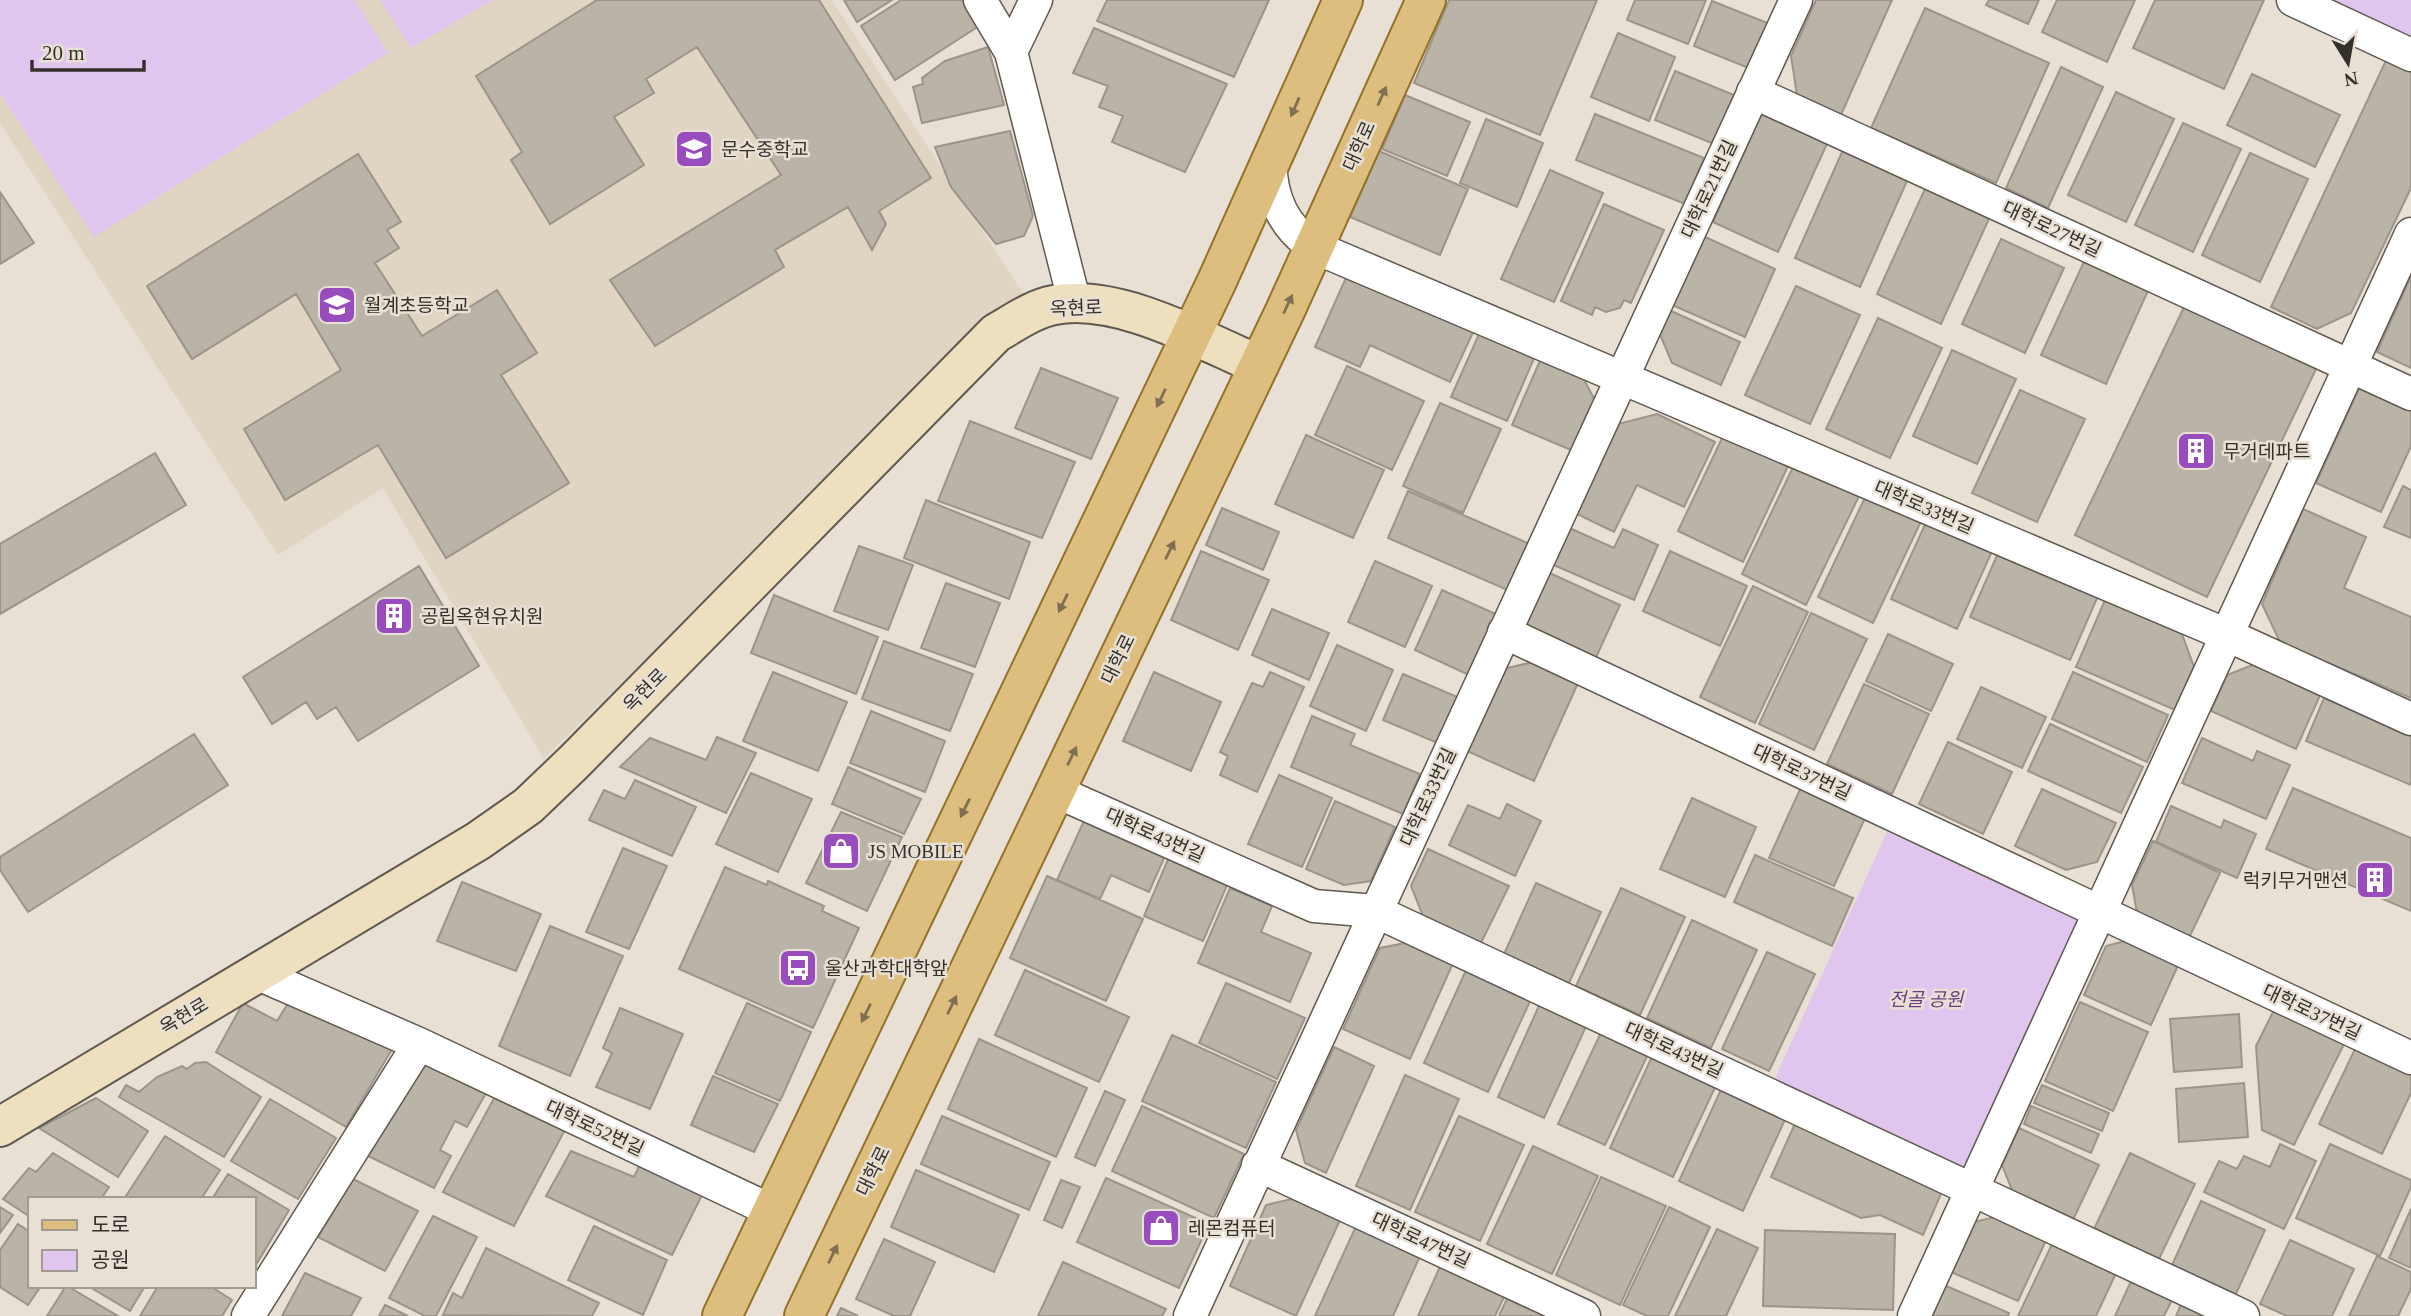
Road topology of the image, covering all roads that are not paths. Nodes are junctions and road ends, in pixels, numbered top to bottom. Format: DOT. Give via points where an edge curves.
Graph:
graph roads {
  1 [pos="980,0"];
  2 [pos="1036,0"];
  3 [pos="1343,0"];
  4 [pos="1426,0"];
  5 [pos="1796,0"];
  6 [pos="2293,0"];
  7 [pos="1011,52"];
  8 [pos="2411,55"];
  9 [pos="1753,92"];
  10 [pos="1270,161"];
  11 [pos="2411,234"];
  12 [pos="1314,247"];
  13 [pos="1075,304"];
  14 [pos="1190,336"];
  15 [pos="1259,365"];
  16 [pos="2350,366"];
  17 [pos="1622,379"];
  18 [pos="2411,394"];
  19 [pos="1504,632"];
  20 [pos="2227,635"];
  21 [pos="2411,719"];
  22 [pos="1055,791"];
  23 [pos="1375,911"];
  24 [pos="2099,912"];
  25 [pos="256,973"];
  26 [pos="419,1044"];
  27 [pos="2411,1058"];
  28 [pos="0,1127"];
  29 [pos="1258,1165"];
  30 [pos="1972,1190"];
  31 [pos="772,1211"];
  32 [pos="248,1316"];
  33 [pos="722,1316"];
  34 [pos="804,1316"];
  35 [pos="1190,1316"];
  36 [pos="1584,1316"];
  37 [pos="1914,1316"];
  38 [pos="2243,1316"];
  1 -- 7 [label="street"];
  2 -- 7 [label="street"];
  3 -- 10 [label="main road, one-way"];
  12 -- 4 [label="main road, 대학로, one-way"];
  5 -- 9 [label="street, 대학로21번길"];
  6 -- 8 [label="street"];
  7 -- 13 [label="street"];
  9 -- 16 [label="street, 대학로27번길"];
  9 -- 17 [label="street, 대학로21번길"];
  10 -- 12 [label="street, 대학로33번길" via="1272,191 1281,213 1297,237"];
  10 -- 14 [label="main road"];
  11 -- 16 [label="street"];
  15 -- 12 [label="main road, 대학로, one-way"];
  12 -- 17 [label="street, 대학로33번길"];
  13 -- 14 [label="main road, 옥현로" via="1131,311"];
  13 -- 25 [label="main road, 옥현로" via="1034,311 996,333 528,806 478,841"];
  14 -- 15 [label="main road, 옥현로"];
  14 -- 31 [label="main road, one-way"];
  22 -- 15 [label="main road, 대학로, one-way"];
  16 -- 18 [label="street, 대학로27번길"];
  16 -- 20 [label="street"];
  17 -- 19 [label="street, 대학로33번길"];
  17 -- 20 [label="street, 대학로33번길"];
  19 -- 23 [label="street, 대학로33번길"];
  19 -- 24 [label="street, 대학로37번길"];
  20 -- 21 [label="street, 대학로33번길"];
  20 -- 24 [label="street"];
  22 -- 23 [label="street, 대학로43번길" via="1314,906"];
  34 -- 22 [label="main road, 대학로, one-way"];
  23 -- 29 [label="street"];
  23 -- 30 [label="street, 대학로43번길"];
  24 -- 27 [label="street, 대학로37번길"];
  24 -- 30 [label="street"];
  25 -- 26 [label="street, 대학로52번길"];
  25 -- 28 [label="main road, 옥현로"];
  26 -- 31 [label="street, 대학로52번길"];
  26 -- 32 [label="street"];
  29 -- 35 [label="street"];
  29 -- 36 [label="street, 대학로47번길"];
  30 -- 37 [label="street"];
  30 -- 38 [label="street, 대학로43번길"];
  31 -- 33 [label="main road"];
}
